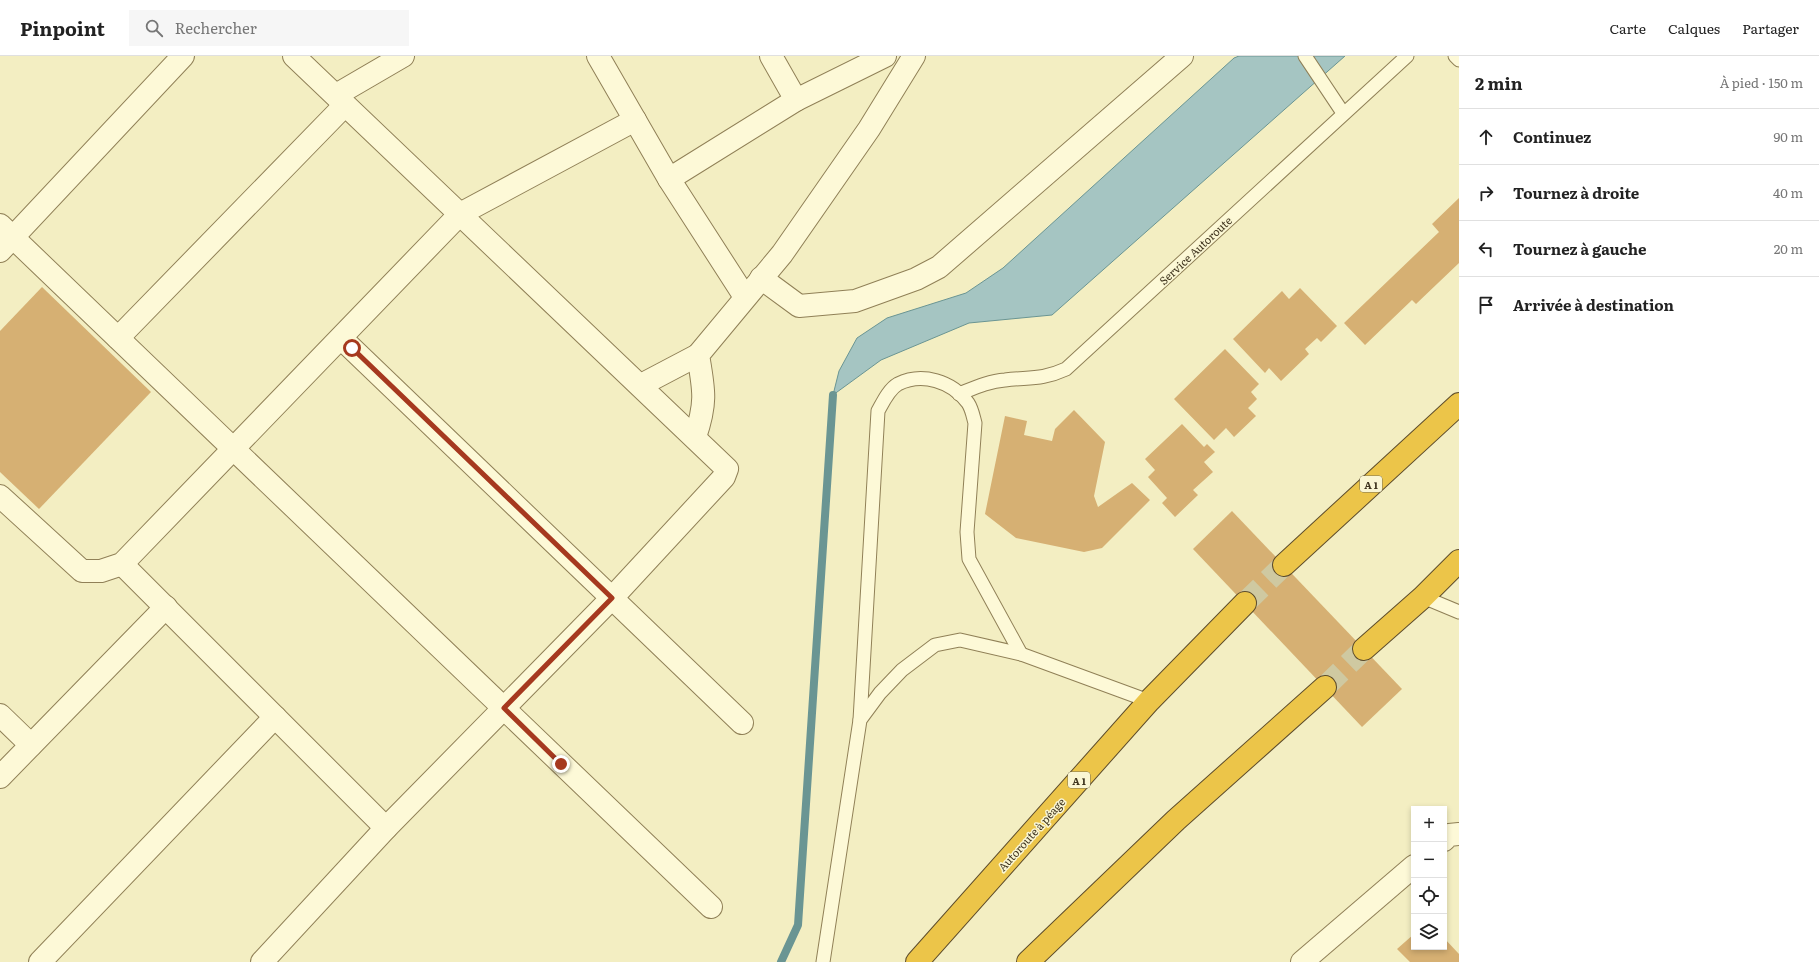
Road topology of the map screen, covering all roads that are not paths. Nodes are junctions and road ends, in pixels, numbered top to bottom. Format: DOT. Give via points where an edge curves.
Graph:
graph roads {
  1 [pos="183,56"];
  2 [pos="294,56"];
  3 [pos="403,56"];
  4 [pos="598,56"];
  5 [pos="771,56"];
  6 [pos="885,56"];
  7 [pos="914,56"];
  8 [pos="1182,56"];
  9 [pos="1305,56"];
  10 [pos="1407,56"];
  11 [pos="1455,56"];
  12 [pos="1459,60"];
  13 [pos="340,100"];
  14 [pos="796,100"];
  15 [pos="1344,113"];
  16 [pos="635,120"];
  17 [pos="669,179"];
  18 [pos="460,214"];
  19 [pos="4,238"];
  20 [pos="761,278"];
  21 [pos="744,297"];
  22 [pos="118,338"];
  23 [pos="341,338"];
  24 [pos="698,355"];
  25 [pos="640,385"];
  26 [pos="959,394"];
  27 [pos="1459,404"];
  28 [pos="695,437"];
  29 [pos="233,449"];
  30 [pos="0,496"];
  31 [pos="1459,560"];
  32 [pos="122,564"];
  33 [pos="1284,565"];
  34 [pos="1423,597"];
  35 [pos="612,598"];
  36 [pos="1245,603"];
  37 [pos="166,607"];
  38 [pos="1459,612"];
  39 [pos="1364,649"];
  40 [pos="1021,654"];
  41 [pos="1325,687"];
  42 [pos="1149,701"];
  43 [pos="504,708"];
  44 [pos="0,715"];
  45 [pos="276,717"];
  46 [pos="860,720"];
  47 [pos="742,722"];
  48 [pos="31,745"];
  49 [pos="0,777"];
  50 [pos="386,828"];
  51 [pos="1459,834"];
  52 [pos="1447,838"];
  53 [pos="1411,869"];
  54 [pos="711,907"];
  55 [pos="40,962"];
  56 [pos="262,962"];
  57 [pos="823,962"];
  58 [pos="918,962"];
  59 [pos="1028,962"];
  60 [pos="1302,962"];
  1 -- 19 [label="street"];
  2 -- 13 [label="street"];
  3 -- 13 [label="street"];
  4 -- 16 [label="street"];
  5 -- 14 [label="street"];
  6 -- 14 [label="street"];
  7 -- 20 [label="street" via="869,129 782,254"];
  8 -- 20 [label="street" via="939,267 916,279 855,301 799,306"];
  9 -- 15 [label="lane"];
  10 -- 15 [label="lane, Service Autoroute"];
  11 -- 12 [label="lane"];
  13 -- 18 [label="street"];
  13 -- 22 [label="street"];
  14 -- 17 [label="street"];
  15 -- 26 [label="lane, Service Autoroute" via="1066,369 1038,379 993,382"];
  16 -- 17 [label="street"];
  16 -- 18 [label="street"];
  17 -- 21 [label="street"];
  18 -- 23 [label="street"];
  18 -- 25 [label="street"];
  19 -- 22 [label="street"];
  20 -- 21 [label="street"];
  21 -- 24 [label="street"];
  22 -- 29 [label="street"];
  23 -- 29 [label="street"];
  23 -- 35 [label="street"];
  24 -- 25 [label="street"];
  24 -- 28 [label="street" via="704,398"];
  25 -- 28 [label="street"];
  26 -- 40 [label="lane" via="968,403 975,423 967,532 969,559"];
  26 -- 46 [label="lane" via="941,381 918,378 897,384 878,411"];
  27 -- 33 [label="highway, A 1"];
  28 -- 35 [label="street" via="727,469 724,477"];
  29 -- 32 [label="street"];
  29 -- 43 [label="street"];
  30 -- 32 [label="street" via="82,571 101,571"];
  31 -- 34 [label="highway"];
  32 -- 37 [label="street"];
  34 -- 38 [label="lane"];
  34 -- 39 [label="highway"];
  35 -- 43 [label="street"];
  35 -- 47 [label="street"];
  36 -- 42 [label="highway, Autoroute à péage / A 1"];
  37 -- 45 [label="street"];
  37 -- 48 [label="street"];
  40 -- 42 [label="lane"];
  40 -- 46 [label="lane" via="960,640 935,645 902,670 880,693"];
  41 -- 59 [label="highway" via="1176,820"];
  42 -- 58 [label="highway, Autoroute à péage / A 1"];
  43 -- 50 [label="street"];
  43 -- 54 [label="street"];
  44 -- 48 [label="street"];
  45 -- 50 [label="street"];
  45 -- 55 [label="street"];
  46 -- 57 [label="lane"];
  48 -- 49 [label="street"];
  50 -- 56 [label="street"];
  51 -- 52 [label="street"];
  53 -- 60 [label="street"];
}
